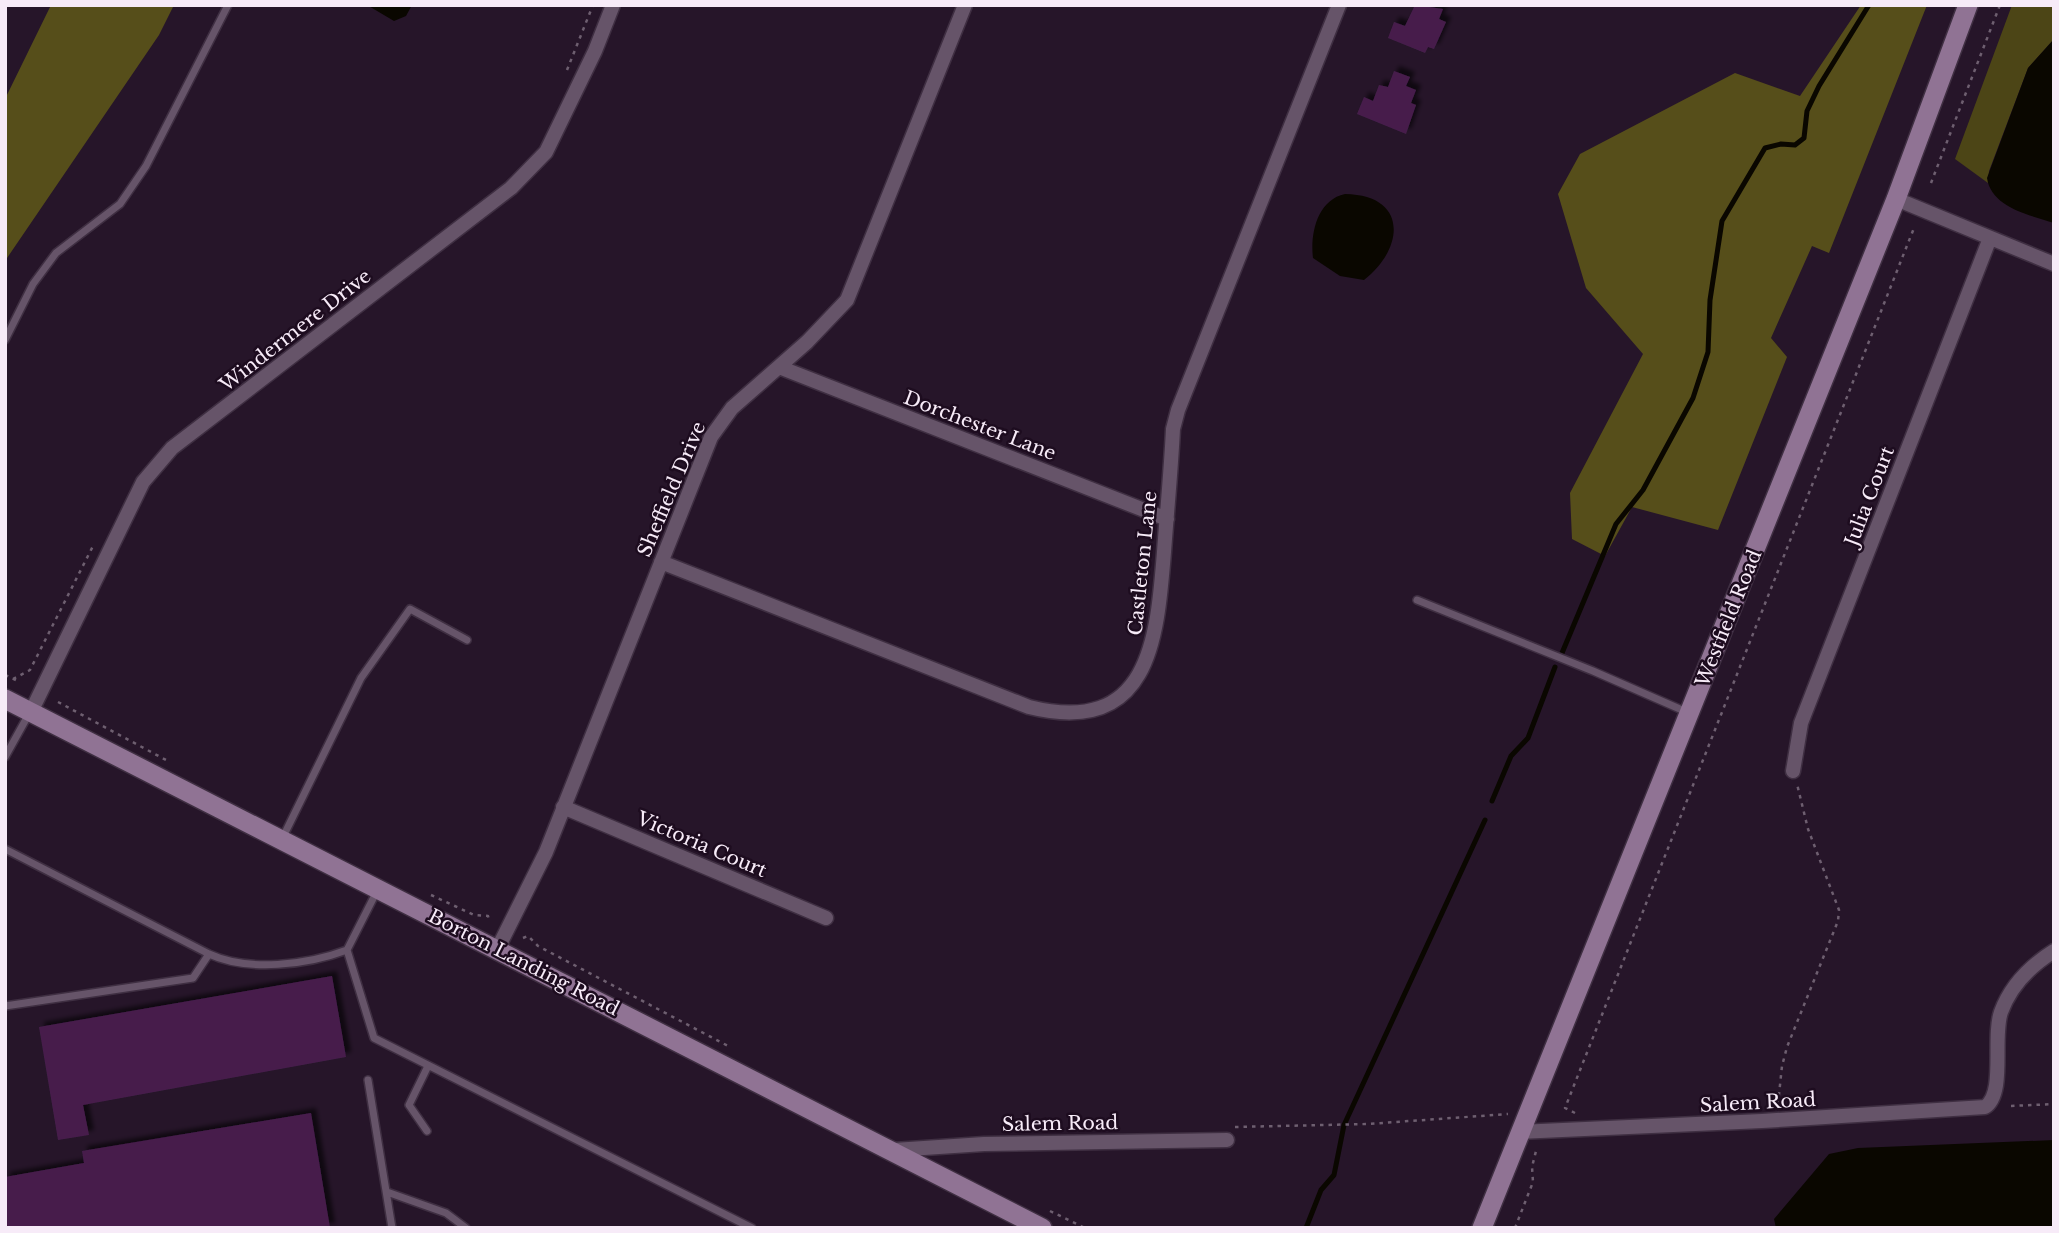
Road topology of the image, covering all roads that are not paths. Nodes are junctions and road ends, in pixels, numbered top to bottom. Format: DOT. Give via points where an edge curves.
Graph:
graph roads {
  1 [pos="228,5"];
  2 [pos="613,5"];
  3 [pos="965,5"];
  4 [pos="1339,5"];
  5 [pos="1965,6"];
  6 [pos="1896,199"];
  7 [pos="1990,238"];
  8 [pos="2054,264"];
  9 [pos="5,340"];
  10 [pos="779,367"];
  11 [pos="1167,519"];
  12 [pos="661,562"];
  13 [pos="1417,600"];
  14 [pos="467,640"];
  15 [pos="5,699"];
  16 [pos="31,712"];
  17 [pos="1689,713"];
  18 [pos="5,757"];
  19 [pos="1793,771"];
  20 [pos="563,807"];
  21 [pos="282,839"];
  22 [pos="5,849"];
  23 [pos="379,888"];
  24 [pos="826,918"];
  25 [pos="498,948"];
  26 [pos="347,950"];
  27 [pos="2054,951"];
  28 [pos="209,954"];
  29 [pos="5,1006"];
  30 [pos="428,1066"];
  31 [pos="368,1080"];
  32 [pos="427,1131"];
  33 [pos="1521,1132"];
  34 [pos="1226,1134"];
  35 [pos="894,1150"];
  36 [pos="387,1192"];
  37 [pos="393,1228"];
  38 [pos="466,1228"];
  39 [pos="752,1228"];
  40 [pos="1042,1228"];
  41 [pos="1482,1228"];
  1 -- 9 [label="lane" via="146,166 120,204 57,253 33,284"];
  2 -- 16 [label="street, Windermere Drive" via="546,152 511,188 172,449 143,482"];
  3 -- 10 [label="street, Sheffield Drive" via="853,290 832,318"];
  4 -- 11 [label="street, Castleton Lane" via="1178,410"];
  5 -- 6 [label="street, Westfield Road"];
  6 -- 7 [label="street"];
  6 -- 17 [label="street, Westfield Road"];
  7 -- 8 [label="street"];
  7 -- 19 [label="street, Julia Court" via="1801,723"];
  10 -- 11 [label="street, Dorchester Lane"];
  10 -- 12 [label="street, Sheffield Drive" via="717,426"];
  11 -- 12 [label="street, Castleton Lane" via="1149,656 1122,694 1074,714 1029,707"];
  12 -- 20 [label="street, Sheffield Drive"];
  13 -- 17 [label="lane"];
  14 -- 21 [label="lane" via="410,609 361,678"];
  15 -- 16 [label="street, Borton Landing Road"];
  16 -- 18 [label="lane"];
  16 -- 21 [label="street, Borton Landing Road"];
  17 -- 33 [label="street, Westfield Road"];
  20 -- 24 [label="street, Victoria Court"];
  20 -- 25 [label="street, Sheffield Drive"];
  21 -- 23 [label="street, Borton Landing Road"];
  22 -- 28 [label="lane"];
  23 -- 25 [label="street, Borton Landing Road"];
  23 -- 26 [label="lane"];
  25 -- 35 [label="street, Borton Landing Road"];
  26 -- 28 [label="lane" via="253,965 234,964"];
  26 -- 30 [label="lane" via="374,1038"];
  27 -- 33 [label="street, Salem Road" via="2027,971 2001,1012 1997,1085 1993,1099 1977,1109"];
  28 -- 29 [label="lane" via="193,978"];
  30 -- 32 [label="lane" via="409,1105"];
  30 -- 39 [label="lane"];
  31 -- 36 [label="lane"];
  33 -- 41 [label="street, Westfield Road"];
  34 -- 35 [label="street, Salem Road"];
  35 -- 40 [label="street, Borton Landing Road"];
  36 -- 37 [label="lane"];
  36 -- 38 [label="lane" via="446,1213"];
}
